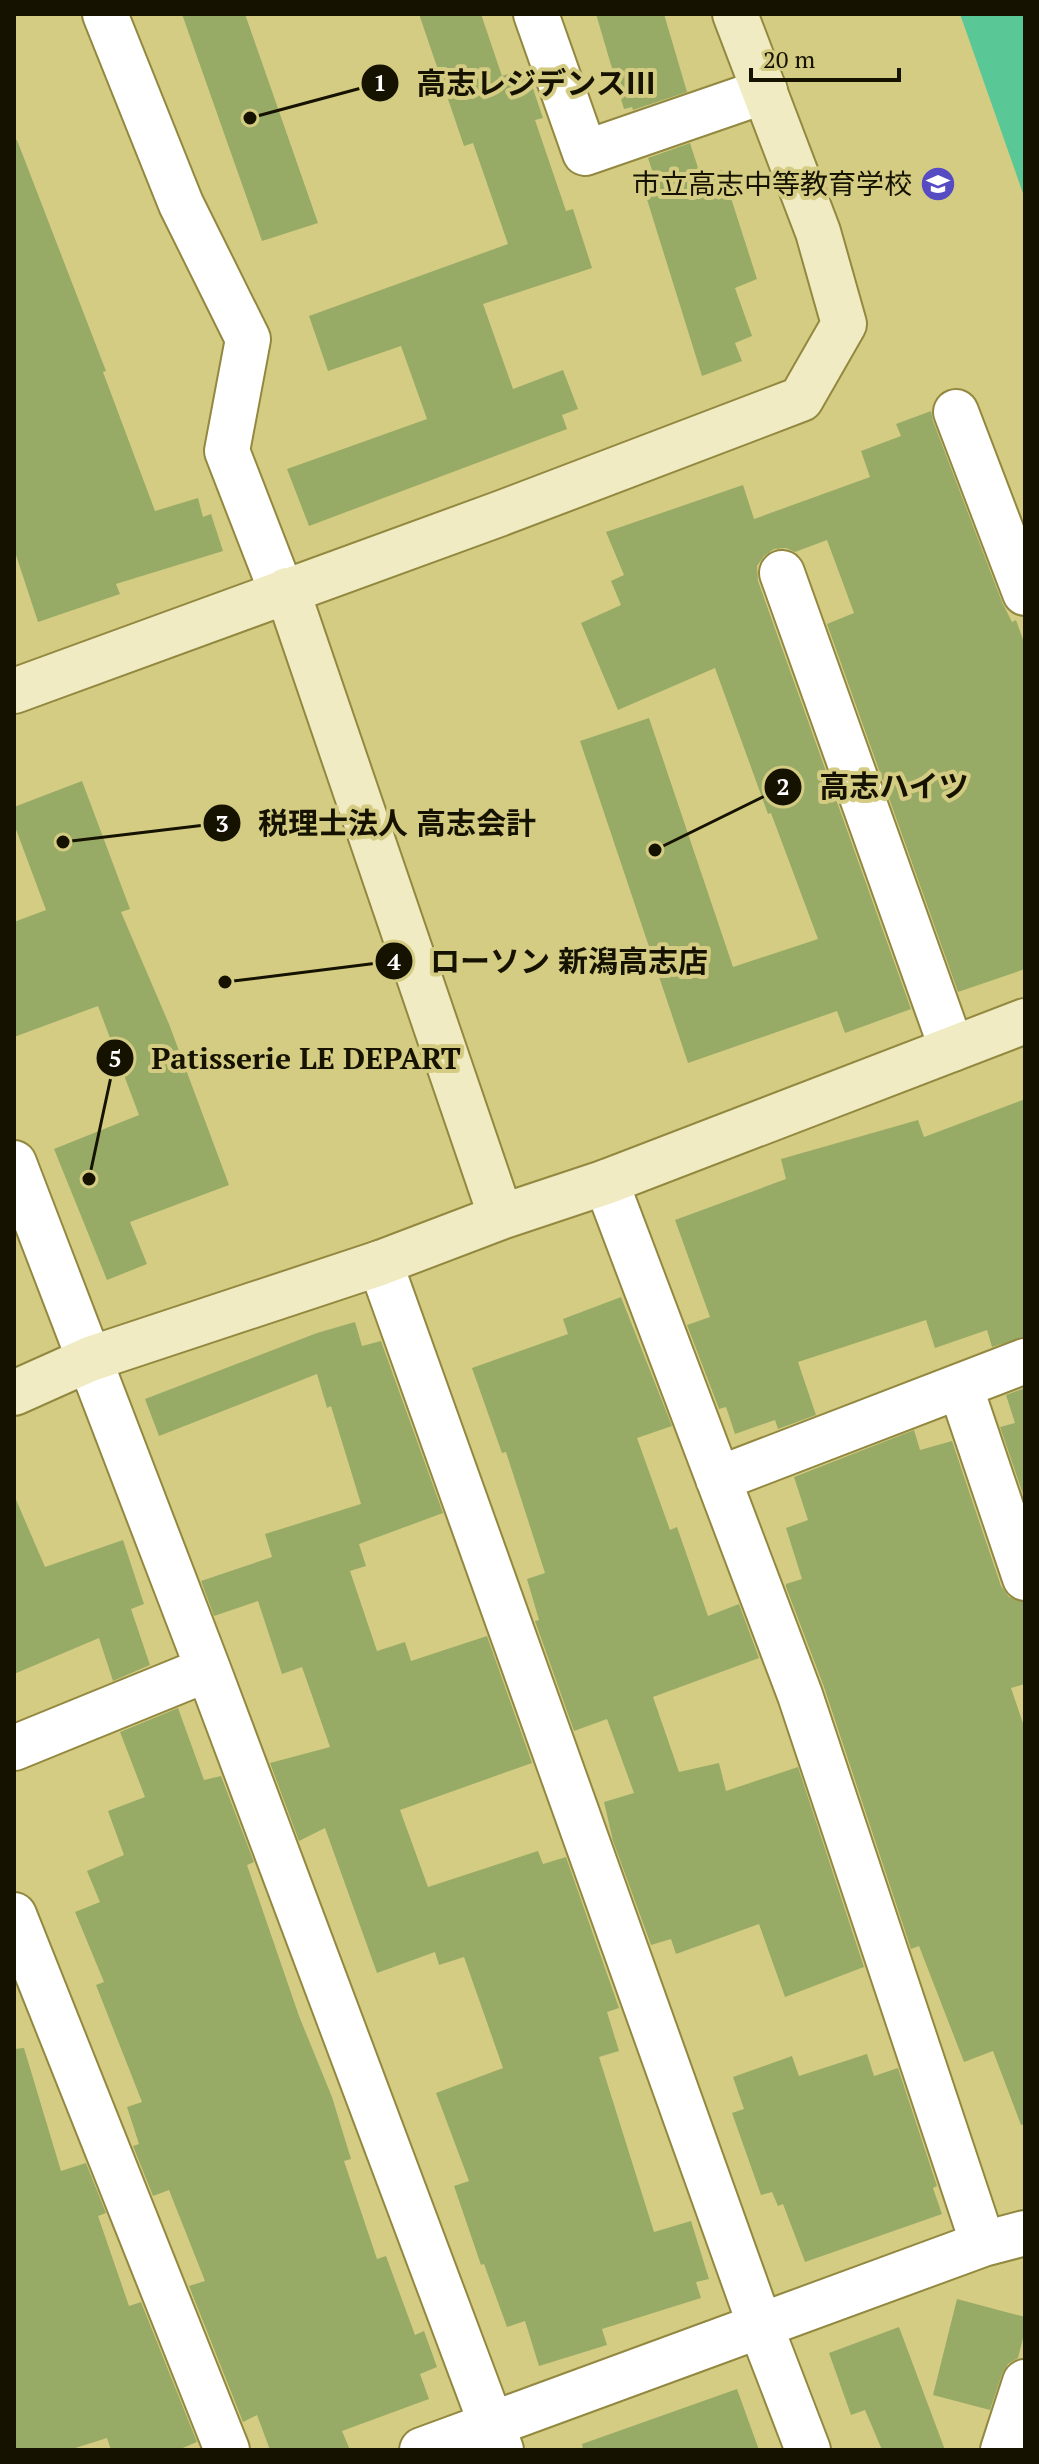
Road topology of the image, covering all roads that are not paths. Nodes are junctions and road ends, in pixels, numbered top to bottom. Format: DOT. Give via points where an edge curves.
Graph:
graph roads {
  1 [pos="105,14"];
  2 [pos="536,14"];
  3 [pos="735,14"];
  4 [pos="765,91"];
  5 [pos="956,412"];
  6 [pos="782,573"];
  7 [pos="285,591"];
  8 [pos="1025,593"];
  9 [pos="14,691"];
  10 [pos="1025,1021"];
  11 [pos="952,1049"];
  12 [pos="14,1163"];
  13 [pos="606,1182"];
  14 [pos="501,1217"];
  15 [pos="380,1263"];
  16 [pos="90,1359"];
  17 [pos="1025,1361"];
  18 [pos="960,1386"];
  19 [pos="14,1393"];
  20 [pos="718,1479"];
  21 [pos="1025,1578"];
  22 [pos="208,1669"];
  23 [pos="14,1748"];
  24 [pos="14,1915"];
  25 [pos="1025,2233"];
  26 [pos="983,2244"];
  27 [pos="760,2325"];
  28 [pos="1025,2382"];
  29 [pos="496,2437"];
  30 [pos="227,2450"];
  31 [pos="422,2450"];
  32 [pos="808,2450"];
  33 [pos="1003,2450"];
  1 -- 7 [label="street" via="181,204 248,339 227,451"];
  2 -- 4 [label="street" via="585,153"];
  3 -- 4 [label="street"];
  4 -- 7 [label="street" via="818,232 844,324 801,399"];
  5 -- 8 [label="street"];
  6 -- 11 [label="street"];
  7 -- 9 [label="street"];
  7 -- 14 [label="street"];
  10 -- 11 [label="street"];
  11 -- 13 [label="street"];
  12 -- 16 [label="street"];
  13 -- 14 [label="street"];
  13 -- 20 [label="street"];
  14 -- 15 [label="street"];
  15 -- 16 [label="street"];
  15 -- 27 [label="street"];
  16 -- 19 [label="street"];
  16 -- 22 [label="street"];
  17 -- 18 [label="street"];
  18 -- 20 [label="street"];
  18 -- 21 [label="street"];
  20 -- 26 [label="street" via="800,1695"];
  22 -- 23 [label="street"];
  22 -- 29 [label="street"];
  24 -- 30 [label="street"];
  25 -- 26 [label="street"];
  26 -- 27 [label="street"];
  27 -- 29 [label="street"];
  27 -- 32 [label="street"];
  28 -- 33 [label="street"];
  29 -- 31 [label="street"];
}
